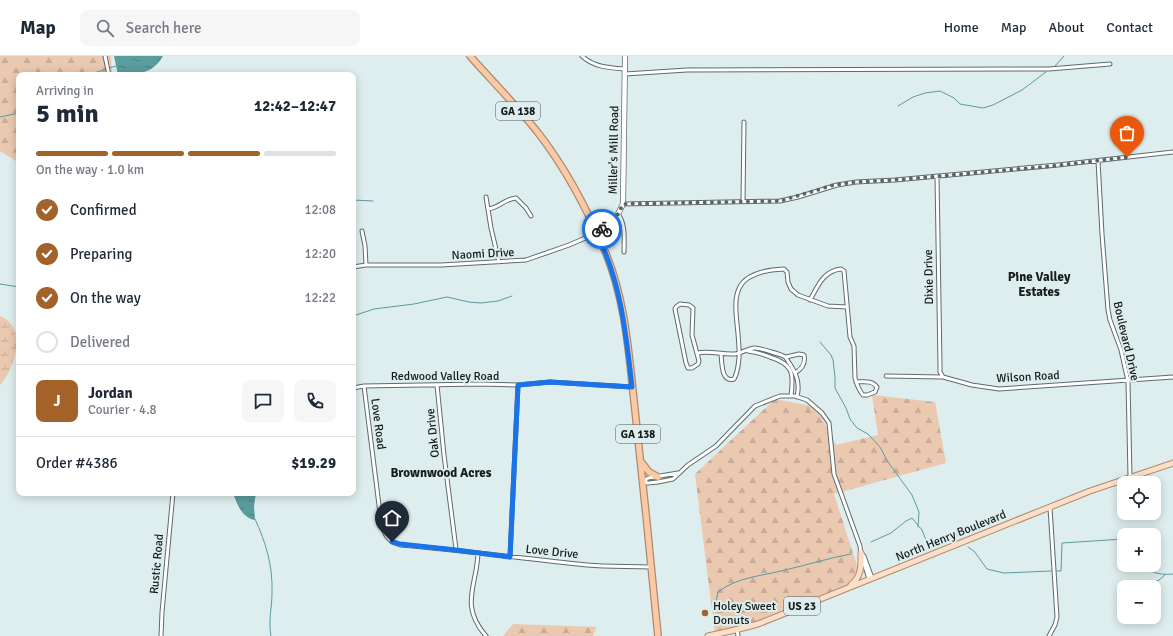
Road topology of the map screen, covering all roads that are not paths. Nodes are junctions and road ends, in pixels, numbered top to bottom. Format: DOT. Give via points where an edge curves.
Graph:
graph roads {
  1 [pos="105,56"];
  2 [pos="470,56"];
  3 [pos="582,56"];
  4 [pos="625,56"];
  5 [pos="1110,64"];
  6 [pos="108,72"];
  7 [pos="625,72"];
  8 [pos="744,122"];
  9 [pos="1173,152"];
  10 [pos="1098,161"];
  11 [pos="937,176"];
  12 [pos="486,197"];
  13 [pos="743,202"];
  14 [pos="623,204"];
  15 [pos="488,209"];
  16 [pos="618,214"];
  17 [pos="531,216"];
  18 [pos="362,231"];
  19 [pos="596,232"];
  20 [pos="624,252"];
  21 [pos="499,262"];
  22 [pos="366,265"];
  23 [pos="356,267"];
  24 [pos="810,300"];
  25 [pos="847,307"];
  26 [pos="748,351"];
  27 [pos="698,353"];
  28 [pos="739,353"];
  29 [pos="721,354"];
  30 [pos="786,357"];
  31 [pos="795,372"];
  32 [pos="886,376"];
  33 [pos="943,377"];
  34 [pos="1173,377"];
  35 [pos="1128,381"];
  36 [pos="856,382"];
  37 [pos="437,385"];
  38 [pos="518,385"];
  39 [pos="364,386"];
  40 [pos="356,387"];
  41 [pos="632,387"];
  42 [pos="791,396"];
  43 [pos="797,397"];
  44 [pos="641,461"];
  45 [pos="1173,463"];
  46 [pos="678,473"];
  47 [pos="1130,476"];
  48 [pos="1133,476"];
  49 [pos="658,477"];
  50 [pos="643,482"];
  51 [pos="1117,482"];
  52 [pos="173,496"];
  53 [pos="1050,508"];
  54 [pos="386,536"];
  55 [pos="456,550"];
  56 [pos="478,553"];
  57 [pos="861,553"];
  58 [pos="510,557"];
  59 [pos="650,567"];
  60 [pos="871,578"];
  61 [pos="848,587"];
  62 [pos="737,630"];
  63 [pos="161,636"];
  64 [pos="486,636"];
  65 [pos="658,636"];
  66 [pos="708,636"];
  67 [pos="738,636"];
  68 [pos="1048,636"];
  1 -- 6 [label="street"];
  2 -- 19 [label="highway, GA 138" via="547,145 576,191"];
  3 -- 7 [label="street" via="605,68"];
  4 -- 7 [label="street, Miller's Mill Road"];
  5 -- 7 [label="street" via="1050,69"];
  7 -- 14 [label="street, Miller's Mill Road"];
  8 -- 13 [label="street"];
  9 -- 10 [label="street"];
  10 -- 11 [label="street"];
  10 -- 35 [label="street, Boulevard Drive" via="1108,310"];
  11 -- 13 [label="street" via="848,183 780,201"];
  11 -- 33 [label="street, Dixie Drive" via="940,372"];
  12 -- 15 [label="street"];
  13 -- 14 [label="street"];
  14 -- 16 [label="street, Miller's Mill Road"];
  15 -- 17 [label="street" via="495,208 510,198 516,198"];
  15 -- 21 [label="street"];
  16 -- 19 [label="street, Miller's Mill Road" via="608,225"];
  16 -- 20 [label="street" via="624,228"];
  18 -- 22 [label="street"];
  19 -- 21 [label="street, Naomi Drive" via="540,256"];
  19 -- 41 [label="highway, GA 138" via="616,286"];
  21 -- 22 [label="street, Naomi Drive"];
  22 -- 23 [label="street, Naomi Drive"];
  24 -- 25 [label="street" via="828,306"];
  24 -- 25 [label="street" via="826,275 841,269 844,271"];
  24 -- 28 [label="street" via="793,292 784,269 757,275 744,281 738,288 735,301"];
  25 -- 36 [label="street" via="850,337 854,346"];
  26 -- 28 [label="street"];
  26 -- 30 [label="street" via="757,348"];
  26 -- 42 [label="street" via="784,361 792,376"];
  27 -- 27 [label="street" via="698,364 688,368 675,309 680,304 693,308 692,335"];
  27 -- 29 [label="street"];
  28 -- 29 [label="street"];
  28 -- 29 [label="street" via="736,374 731,380 727,379 722,370"];
  30 -- 31 [label="street"];
  30 -- 31 [label="street" via="804,355 803,367"];
  31 -- 43 [label="street"];
  32 -- 33 [label="street, Wilson Road"];
  33 -- 35 [label="street, Wilson Road" via="1000,389"];
  34 -- 35 [label="street, Wilson Road"];
  35 -- 47 [label="street, Boulevard Drive"];
  36 -- 36 [label="street" via="858,389 867,396 875,392 877,387 871,382"];
  37 -- 38 [label="street, Redwood Valley Road"];
  37 -- 39 [label="street, Redwood Valley Road"];
  37 -- 55 [label="street, Oak Drive"];
  38 -- 41 [label="street, Redwood Valley Road" via="550,382"];
  38 -- 58 [label="street"];
  39 -- 40 [label="street, Redwood Valley Road"];
  39 -- 54 [label="street, Love Road"];
  41 -- 44 [label="highway, GA 138"];
  42 -- 43 [label="street"];
  42 -- 46 [label="street" via="773,398 755,406 716,446"];
  43 -- 57 [label="street" via="807,400 829,423 834,474"];
  44 -- 49 [label="highway" via="649,472"];
  44 -- 50 [label="highway, GA 138"];
  45 -- 48 [label="main road, North Henry Boulevard / US 23"];
  46 -- 49 [label="street"];
  46 -- 50 [label="street" via="666,481"];
  49 -- 50 [label="street" via="648,478"];
  50 -- 59 [label="highway, GA 138"];
  51 -- 53 [label="main road, North Henry Boulevard / US 23"];
  52 -- 63 [label="street, Rustic Road"];
  53 -- 60 [label="main road, North Henry Boulevard / US 23"];
  53 -- 68 [label="street" via="1057,617"];
  54 -- 55 [label="street, Love Drive" via="392,542 400,544"];
  55 -- 56 [label="street, Love Drive"];
  56 -- 58 [label="street, Love Drive"];
  56 -- 64 [label="street" via="478,566 470,599 476,620"];
  57 -- 60 [label="street" via="865,570"];
  57 -- 61 [label="main road" via="858,579"];
  58 -- 59 [label="street, Love Drive" via="588,565"];
  59 -- 65 [label="highway, GA 138"];
  60 -- 61 [label="main road, North Henry Boulevard / US 23"];
  61 -- 62 [label="main road, North Henry Boulevard / US 23"];
  62 -- 66 [label="main road, North Henry Boulevard / US 23"];
  62 -- 67 [label="street"];
}
